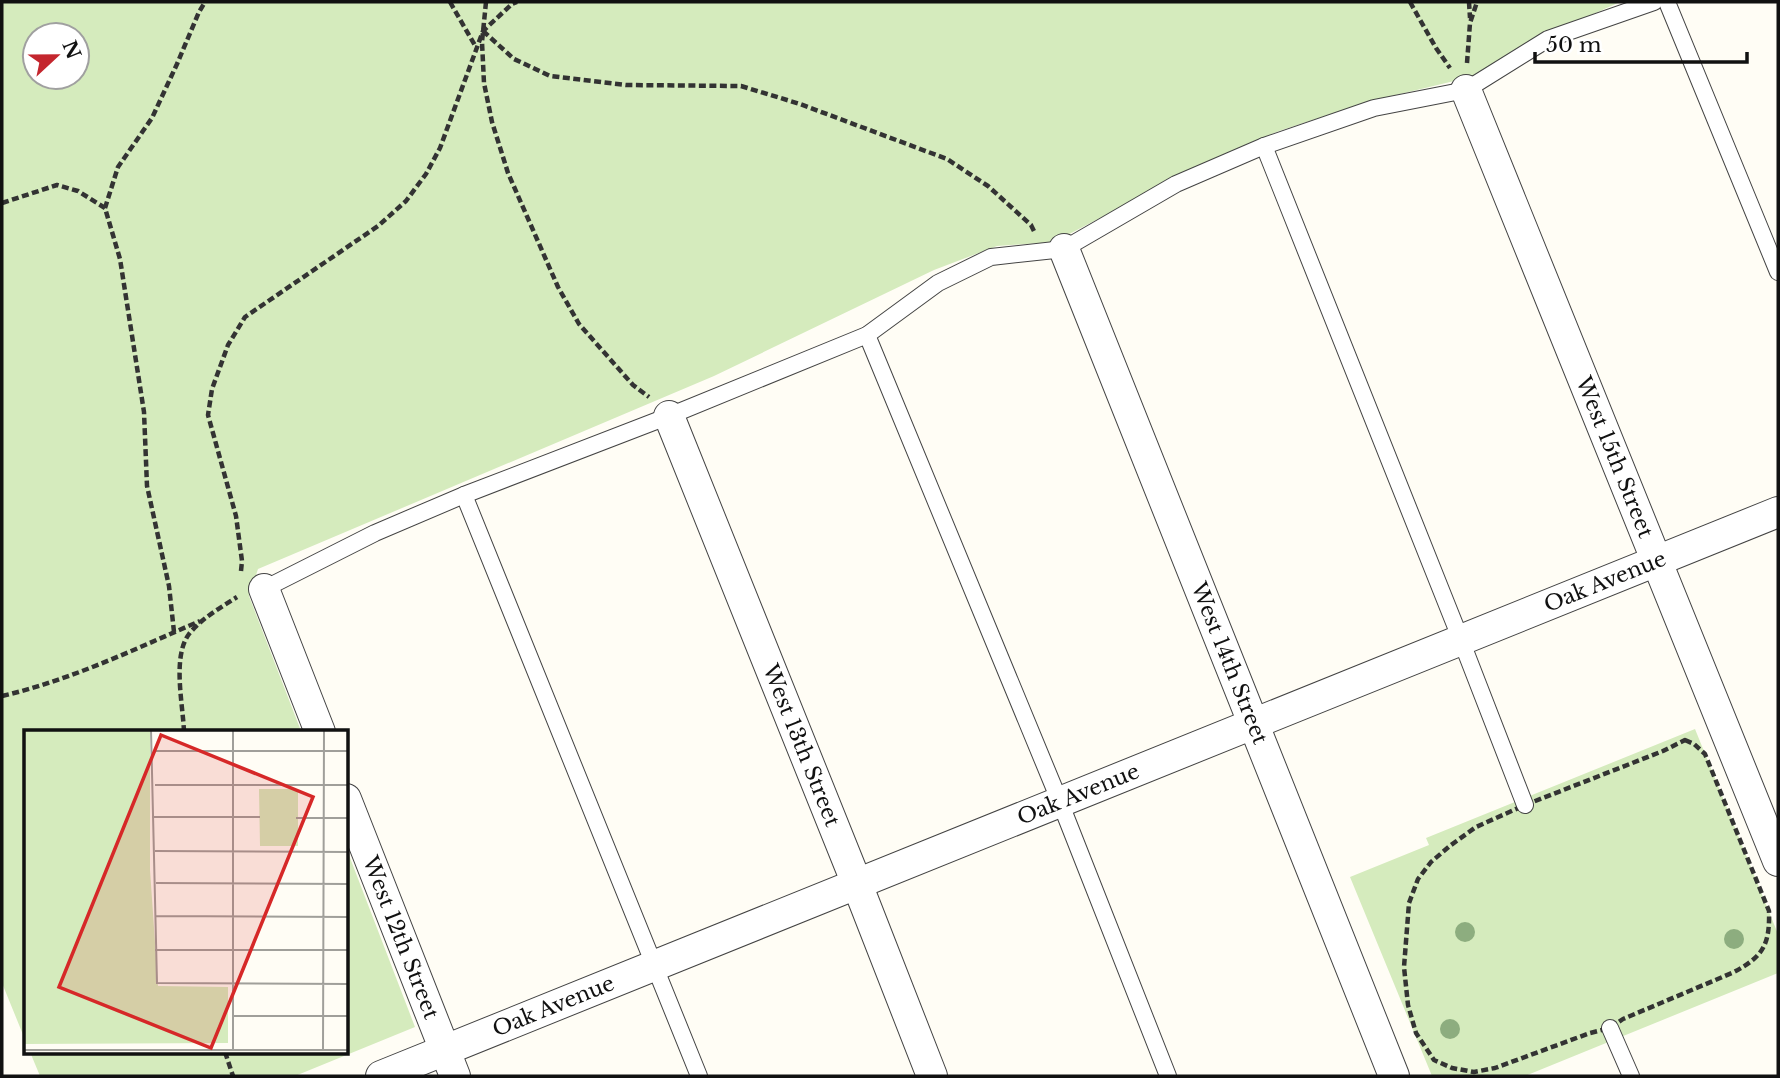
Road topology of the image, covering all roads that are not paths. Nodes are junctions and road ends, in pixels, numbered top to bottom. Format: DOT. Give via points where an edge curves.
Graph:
graph roads {
  1 [pos="1654,2"];
  2 [pos="1668,2"];
  3 [pos="1466,90"];
  4 [pos="1264,146"];
  5 [pos="1064,249"];
  6 [pos="1778,272"];
  7 [pos="867,335"];
  8 [pos="668,416"];
  9 [pos="464,495"];
  10 [pos="1778,512"];
  11 [pos="1656,561"];
  12 [pos="248,586"];
  13 [pos="1461,640"];
  14 [pos="1254,723"];
  15 [pos="319,730"];
  16 [pos="1060,802"];
  17 [pos="348,804"];
  18 [pos="1525,805"];
  19 [pos="1778,861"];
  20 [pos="857,884"];
  21 [pos="655,966"];
  22 [pos="1610,1028"];
  23 [pos="450,1064"];
  24 [pos="381,1076"];
  25 [pos="698,1076"];
  26 [pos="932,1076"];
  27 [pos="1168,1076"];
  28 [pos="1394,1076"];
  29 [pos="1631,1076"];
  1 -- 3 [label="lane" via="1548,39"];
  2 -- 6 [label="lane"];
  3 -- 4 [label="lane" via="1374,108"];
  3 -- 11 [label="street, West 15th Street"];
  4 -- 5 [label="lane" via="1176,184"];
  4 -- 13 [label="lane"];
  5 -- 7 [label="lane" via="991,257 938,283"];
  5 -- 14 [label="street, West 14th Street"];
  7 -- 8 [label="lane"];
  7 -- 16 [label="lane"];
  8 -- 9 [label="lane"];
  8 -- 20 [label="street, West 13th Street"];
  9 -- 12 [label="lane"];
  9 -- 21 [label="lane"];
  10 -- 11 [label="street, Oak Avenue"];
  11 -- 13 [label="street, Oak Avenue"];
  11 -- 19 [label="street, West 15th Street"];
  12 -- 15 [label="street"];
  13 -- 14 [label="street, Oak Avenue"];
  13 -- 18 [label="lane"];
  14 -- 16 [label="street, Oak Avenue"];
  14 -- 28 [label="street, West 14th Street"];
  16 -- 20 [label="street, Oak Avenue"];
  16 -- 27 [label="lane"];
  17 -- 23 [label="street, West 12th Street"];
  20 -- 21 [label="street, Oak Avenue"];
  20 -- 26 [label="street, West 13th Street"];
  21 -- 23 [label="street, Oak Avenue"];
  21 -- 25 [label="lane"];
  22 -- 29 [label="lane"];
  23 -- 24 [label="street, Oak Avenue"];
}
